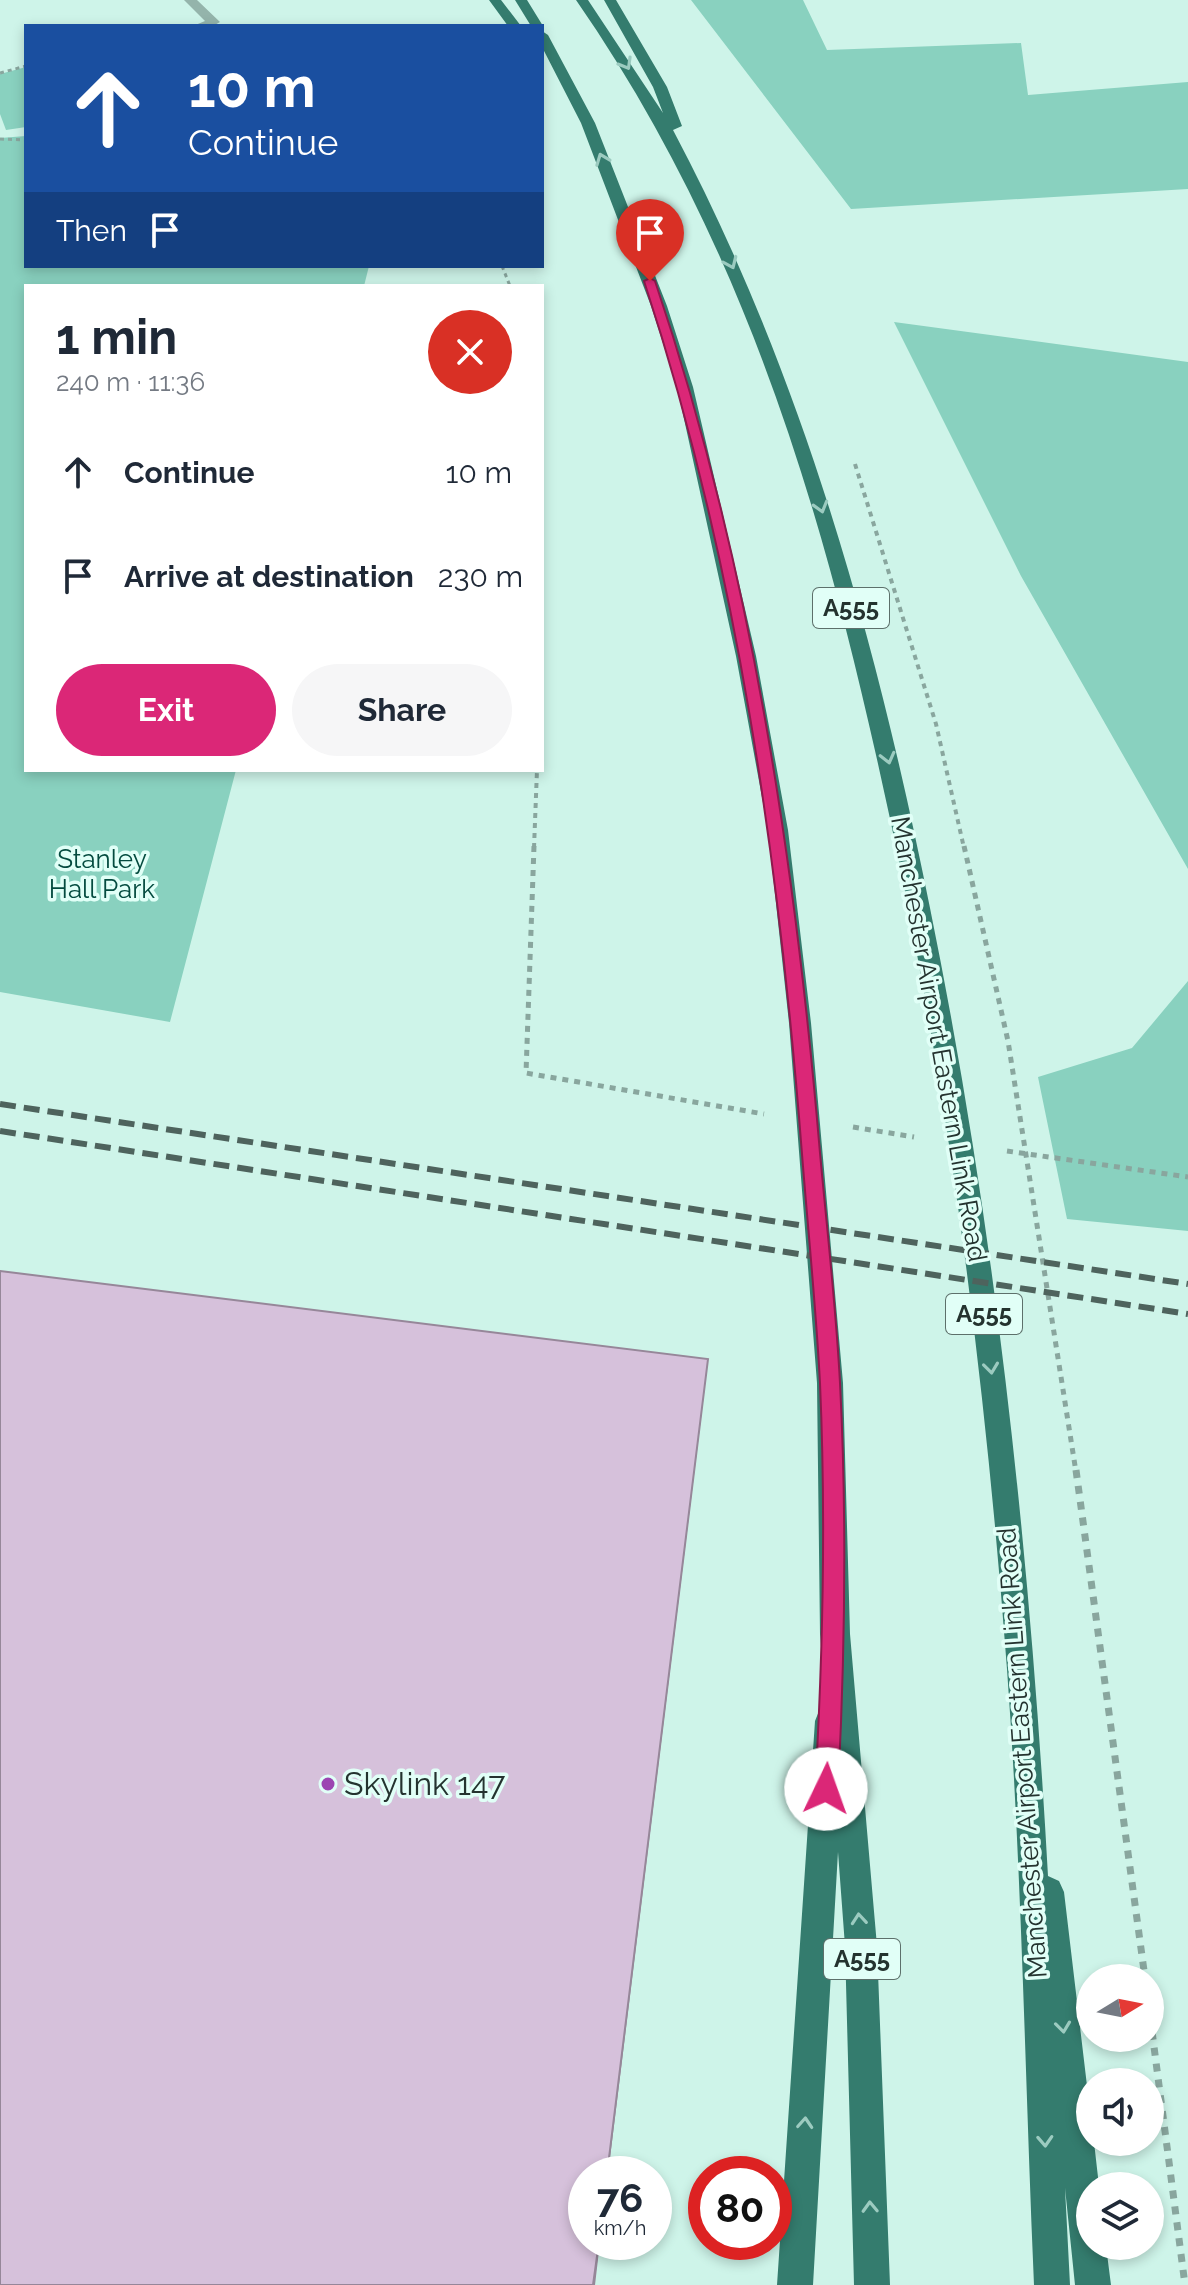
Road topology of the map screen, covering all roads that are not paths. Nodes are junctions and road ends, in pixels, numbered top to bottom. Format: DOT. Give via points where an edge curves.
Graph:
graph roads {
  1 [pos="190,0"];
  2 [pos="495,0"];
  3 [pos="521,0"];
  4 [pos="582,0"];
  5 [pos="610,0"];
  6 [pos="206,24"];
  7 [pos="513,24"];
  8 [pos="536,24"];
  9 [pos="544,39"];
  10 [pos="544,65"];
  11 [pos="588,123"];
  12 [pos="699,192"];
  13 [pos="835,1634"];
  14 [pos="1022,1672"];
  15 [pos="795,2285"];
  16 [pos="872,2285"];
  17 [pos="1052,2285"];
  18 [pos="1093,2285"];
  1 -- 6 [label="street" via="214,22"];
  2 -- 7 [label="highway"];
  3 -- 8 [label="highway"];
  4 -- 12 [label="highway, Manchester Airport Eastern Link Road / A555, one-way" via="615,43"];
  5 -- 12 [label="highway, A555" via="660,87"];
  9 -- 11 [label="highway, A555"];
  10 -- 11 [label="highway, A555"];
  13 -- 11 [label="highway, A555, one-way" via="830,1383 778,830 713,499 685,387"];
  12 -- 14 [label="highway, Manchester Airport Eastern Link Road / A555, one-way" via="776,372 817,493 905,825 945,1041 992,1371"];
  15 -- 13 [label="highway, one-way"];
  16 -- 13 [label="highway, A555, one-way" via="861,1946"];
  14 -- 17 [label="highway, Manchester Airport Eastern Link Road / A555, one-way"];
  14 -- 18 [label="highway, one-way"];
}
